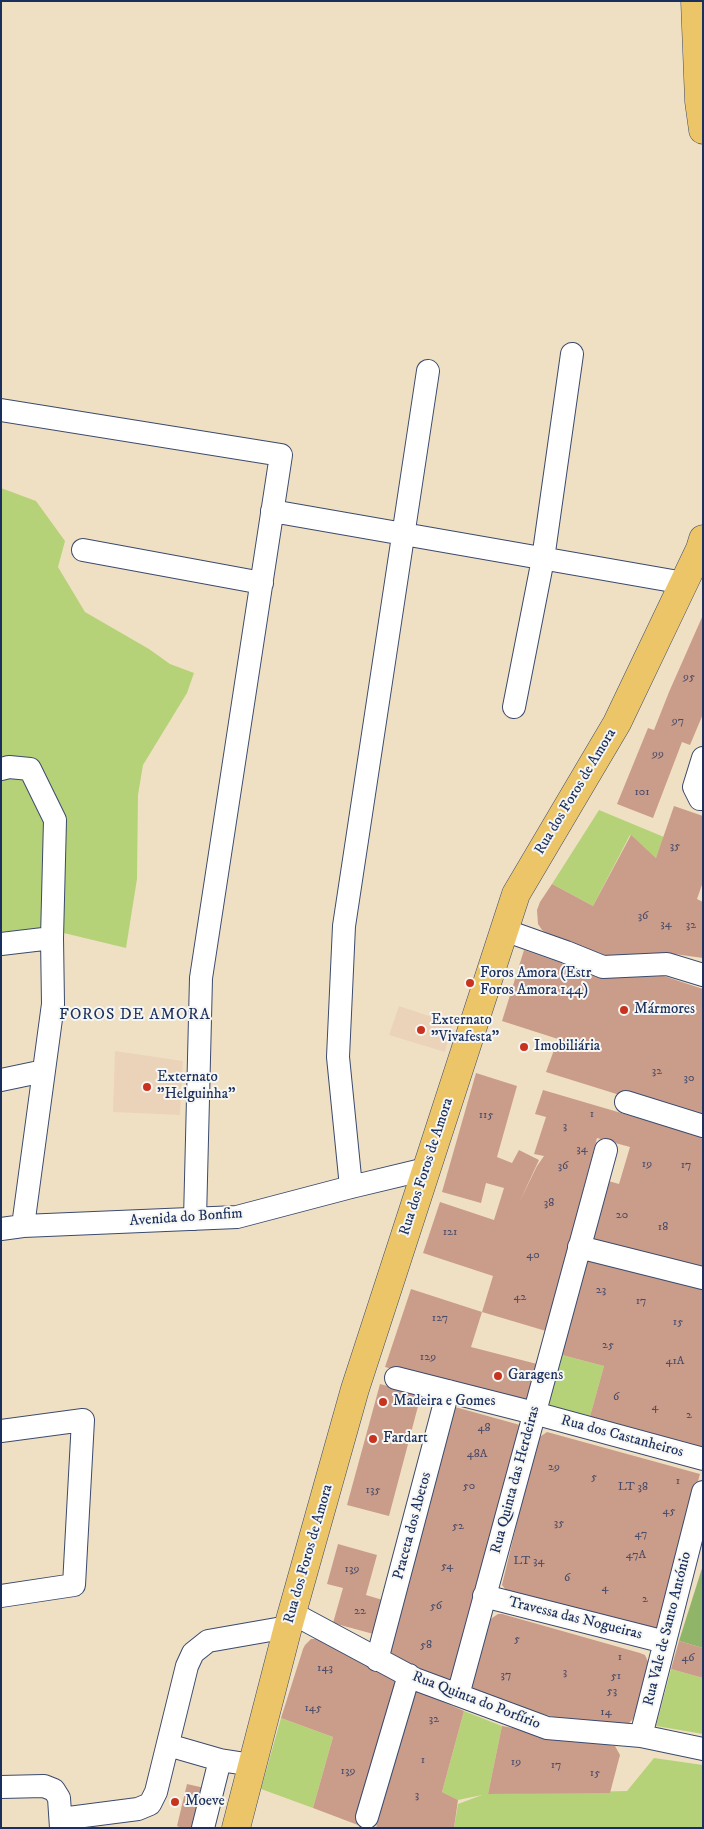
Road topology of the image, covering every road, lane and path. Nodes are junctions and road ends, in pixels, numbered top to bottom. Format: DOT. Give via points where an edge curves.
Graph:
graph roads {
  1 [pos="695,1"];
  2 [pos="703,130"];
  3 [pos="572,354"];
  4 [pos="428,372"];
  5 [pos="1,410"];
  6 [pos="272,511"];
  7 [pos="405,534"];
  8 [pos="703,540"];
  9 [pos="83,550"];
  10 [pos="544,558"];
  11 [pos="262,583"];
  12 [pos="684,583"];
  13 [pos="514,707"];
  14 [pos="703,758"];
  15 [pos="1,769"];
  16 [pos="703,800"];
  17 [pos="504,930"];
  18 [pos="52,938"];
  19 [pos="1,944"];
  20 [pos="703,975"];
  21 [pos="44,1071"];
  22 [pos="1,1080"];
  23 [pos="626,1102"];
  24 [pos="703,1126"];
  25 [pos="606,1150"];
  26 [pos="426,1169"];
  27 [pos="351,1187"];
  28 [pos="195,1219"];
  29 [pos="24,1226"];
  30 [pos="1,1229"];
  31 [pos="579,1247"];
  32 [pos="703,1278"];
  33 [pos="396,1378"];
  34 [pos="448,1391"];
  35 [pos="534,1412"];
  36 [pos="1,1431"];
  37 [pos="703,1459"];
  38 [pos="703,1492"];
  39 [pos="1,1596"];
  40 [pos="484,1596"];
  41 [pos="290,1620"];
  42 [pos="665,1642"];
  43 [pos="377,1660"];
  44 [pos="409,1676"];
  45 [pos="458,1695"];
  46 [pos="640,1736"];
  47 [pos="168,1745"];
  48 [pos="703,1749"];
  49 [pos="220,1760"];
  50 [pos="252,1765"];
  51 [pos="1,1787"];
  52 [pos="367,1817"];
  53 [pos="61,1823"];
  54 [pos="202,1828"];
  55 [pos="236,1828"];
  1 -- 2 [label="main road"];
  3 -- 10 [label="street"];
  4 -- 7 [label="street"];
  5 -- 6 [label="street" via="281,456"];
  6 -- 7 [label="street"];
  6 -- 11 [label="street"];
  7 -- 10 [label="street"];
  7 -- 27 [label="street" via="344,926 338,1057"];
  8 -- 12 [label="main road, Rua dos Foros de Amora"];
  9 -- 11 [label="street"];
  10 -- 12 [label="street"];
  10 -- 13 [label="street"];
  11 -- 28 [label="street" via="201,978"];
  12 -- 17 [label="main road, Rua dos Foros de Amora" via="617,723 516,894"];
  14 -- 16 [label="street" via="694,787"];
  15 -- 18 [label="street" via="30,769 55,820"];
  17 -- 20 [label="street" via="603,967 667,964"];
  17 -- 26 [label="main road, Rua dos Foros de Amora"];
  18 -- 19 [label="street"];
  18 -- 21 [label="street" via="54,1004"];
  21 -- 22 [label="street"];
  21 -- 29 [label="street"];
  23 -- 24 [label="street"];
  25 -- 31 [label="street, Rua Quinta das Herdeiras"];
  26 -- 27 [label="street, Avenida do Bonfim"];
  26 -- 41 [label="main road, Rua dos Foros de Amora" via="355,1389"];
  27 -- 28 [label="street, Avenida do Bonfim" via="237,1217"];
  28 -- 29 [label="street, Avenida do Bonfim"];
  29 -- 30 [label="street, Avenida do Bonfim"];
  31 -- 32 [label="street"];
  31 -- 35 [label="street, Rua Quinta das Herdeiras"];
  33 -- 34 [label="street, Rua dos Castanheiros"];
  34 -- 35 [label="street, Rua dos Castanheiros"];
  34 -- 43 [label="street, Praceta dos Abetos"];
  35 -- 37 [label="street, Rua dos Castanheiros"];
  35 -- 40 [label="street, Rua Quinta das Herdeiras"];
  36 -- 39 [label="street" via="82,1420 74,1585"];
  38 -- 42 [label="street, Rua Vale de Santo António"];
  40 -- 42 [label="street, Travessa das Nogueiras"];
  40 -- 45 [label="street, Rua Quinta das Herdeiras"];
  41 -- 43 [label="street, Rua Quinta do Porfírio"];
  41 -- 47 [label="street" via="208,1641 193,1653"];
  41 -- 50 [label="main road, Rua dos Foros de Amora"];
  42 -- 46 [label="street, Rua Vale de Santo António"];
  43 -- 44 [label="street, Rua Quinta do Porfírio"];
  44 -- 45 [label="street, Rua Quinta do Porfírio"];
  44 -- 52 [label="street"];
  45 -- 46 [label="street, Rua Quinta do Porfírio" via="547,1728"];
  46 -- 48 [label="street, Rua Quinta do Porfírio"];
  47 -- 49 [label="street"];
  47 -- 53 [label="street" via="150,1804"];
  49 -- 50 [label="street"];
  49 -- 54 [label="street"];
  50 -- 55 [label="main road, Rua dos Foros de Amora"];
  51 -- 53 [label="street" via="44,1786 54,1790 59,1798"];
}
